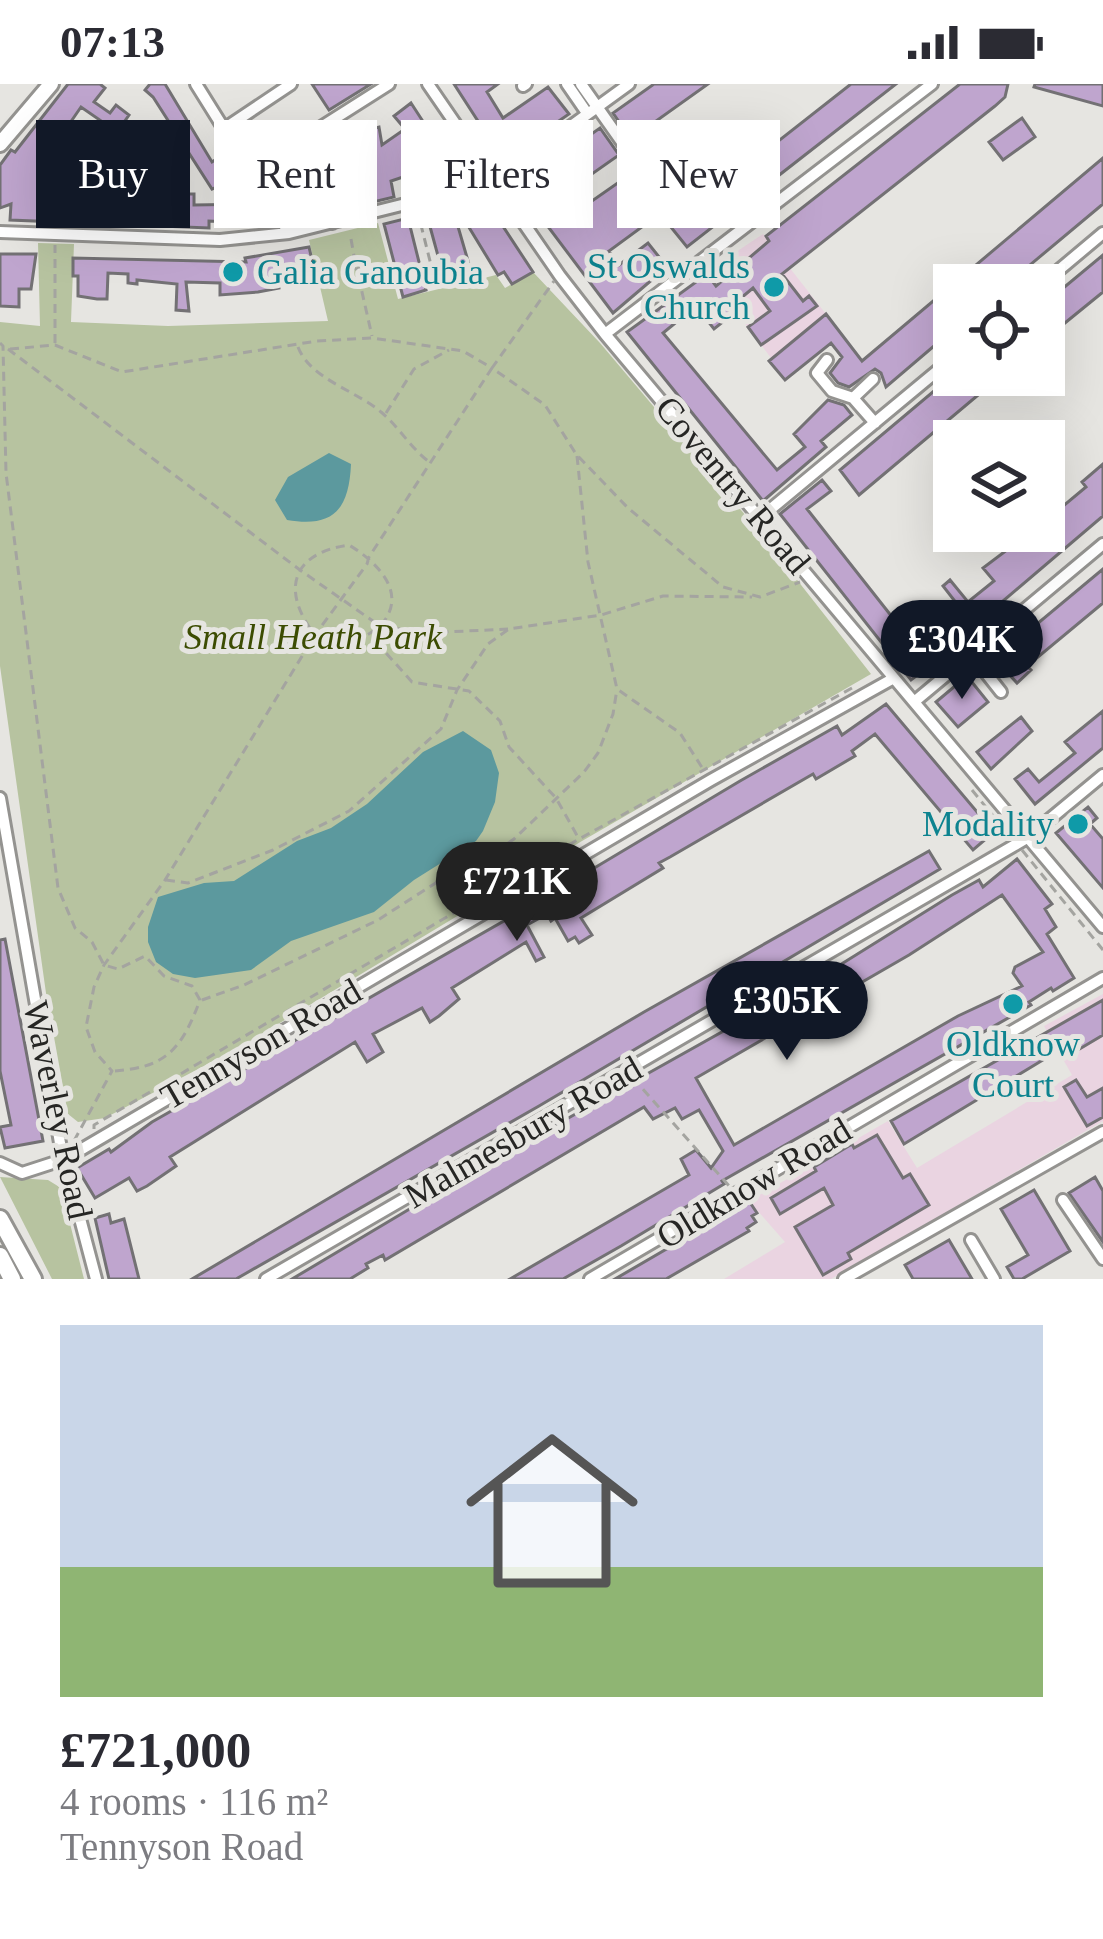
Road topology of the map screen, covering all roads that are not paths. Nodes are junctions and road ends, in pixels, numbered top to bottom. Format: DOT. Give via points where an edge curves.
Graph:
graph roads {
  1 [pos="51,84"];
  2 [pos="196,84"];
  3 [pos="291,84"];
  4 [pos="389,84"];
  5 [pos="428,84"];
  6 [pos="567,84"];
  7 [pos="581,84"];
  8 [pos="628,84"];
  9 [pos="932,84"];
  10 [pos="592,110"];
  11 [pos="218,120"];
  12 [pos="237,120"];
  13 [pos="332,120"];
  14 [pos="452,120"];
  15 [pos="578,120"];
  16 [pos="617,140"];
  17 [pos="0,144"];
  18 [pos="286,228"];
  19 [pos="310,228"];
  20 [pos="526,228"];
  21 [pos="0,232"];
  22 [pos="289,233"];
  23 [pos="1103,233"];
  24 [pos="1065,265"];
  25 [pos="605,334"];
  26 [pos="827,360"];
  27 [pos="933,375"];
  28 [pos="873,379"];
  29 [pos="853,398"];
  30 [pos="875,423"];
  31 [pos="760,518"];
  32 [pos="1103,544"];
  33 [pos="971,653"];
  34 [pos="894,678"];
  35 [pos="1000,692"];
  36 [pos="914,702"];
  37 [pos="1103,775"];
  38 [pos="0,799"];
  39 [pos="1022,841"];
  40 [pos="1103,927"];
  41 [pos="1103,978"];
  42 [pos="1103,1132"];
  43 [pos="65,1159"];
  44 [pos="0,1163"];
  45 [pos="1063,1200"];
  46 [pos="0,1219"];
  47 [pos="971,1240"];
  48 [pos="0,1256"];
  49 [pos="1103,1259"];
  50 [pos="12,1279"];
  51 [pos="33,1279"];
  52 [pos="96,1279"];
  53 [pos="266,1279"];
  54 [pos="590,1279"];
  55 [pos="844,1279"];
  56 [pos="994,1279"];
  1 -- 17 [label="main road"];
  2 -- 11 [label="street"];
  3 -- 12 [label="street"];
  4 -- 13 [label="street"];
  5 -- 14 [label="street, Coventry Road"];
  6 -- 10 [label="street"];
  7 -- 10 [label="street"];
  8 -- 10 [label="street"];
  9 -- 25 [label="street"];
  10 -- 15 [label="street"];
  10 -- 16 [label="street"];
  18 -- 22 [label="street"];
  19 -- 22 [label="street"];
  20 -- 25 [label="street, Coventry Road"];
  21 -- 22 [label="street" via="220,240"];
  23 -- 24 [label="street"];
  25 -- 31 [label="street, Coventry Road"];
  26 -- 29 [label="street" via="817,373 832,391"];
  27 -- 30 [label="street"];
  28 -- 29 [label="street"];
  29 -- 30 [label="street"];
  30 -- 31 [label="street"];
  31 -- 34 [label="street, Coventry Road"];
  32 -- 33 [label="street"];
  33 -- 35 [label="street"];
  33 -- 36 [label="street"];
  34 -- 36 [label="street, Coventry Road"];
  34 -- 43 [label="street, Tennyson Road" via="707,775"];
  36 -- 39 [label="street, Coventry Road"];
  37 -- 39 [label="street, Malmesbury Road"];
  38 -- 43 [label="street, Waverley Road"];
  39 -- 40 [label="street, Coventry Road"];
  39 -- 53 [label="street, Malmesbury Road"];
  41 -- 54 [label="street, Oldknow Road"];
  42 -- 55 [label="street"];
  43 -- 44 [label="street" via="22,1173"];
  43 -- 52 [label="street, Waverley Road"];
  45 -- 49 [label="street"];
  46 -- 51 [label="highway"];
  47 -- 56 [label="street"];
  48 -- 50 [label="highway"];
}
